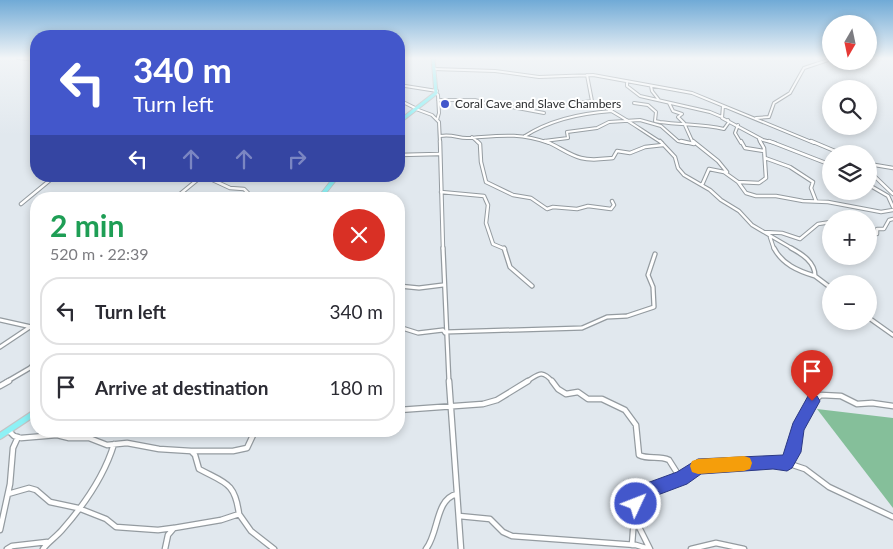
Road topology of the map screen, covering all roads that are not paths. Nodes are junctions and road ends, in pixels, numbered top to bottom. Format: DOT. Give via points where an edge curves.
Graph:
graph roads {
  1 [pos="627,83"];
  2 [pos="435,84"];
  3 [pos="589,84"];
  4 [pos="632,84"];
  5 [pos="795,84"];
  6 [pos="651,86"];
  7 [pos="405,87"];
  8 [pos="436,92"];
  9 [pos="438,100"];
  10 [pos="659,100"];
  11 [pos="592,101"];
  12 [pos="405,103"];
  13 [pos="577,103"];
  14 [pos="634,103"];
  15 [pos="669,103"];
  16 [pos="723,105"];
  17 [pos="416,109"];
  18 [pos="613,110"];
  19 [pos="544,113"];
  20 [pos="405,117"];
  21 [pos="722,118"];
  22 [pos="756,118"];
  23 [pos="437,120"];
  24 [pos="627,120"];
  25 [pos="728,120"];
  26 [pos="685,125"];
  27 [pos="738,125"];
  28 [pos="440,136"];
  29 [pos="757,136"];
  30 [pos="472,137"];
  31 [pos="525,137"];
  32 [pos="544,141"];
  33 [pos="694,144"];
  34 [pos="663,145"];
  35 [pos="822,146"];
  36 [pos="764,151"];
  37 [pos="439,154"];
  38 [pos="405,155"];
  39 [pos="765,158"];
  40 [pos="822,161"];
  41 [pos="877,165"];
  42 [pos="893,167"];
  43 [pos="730,174"];
  44 [pos="48,182"];
  45 [pos="195,182"];
  46 [pos="216,182"];
  47 [pos="332,182"];
  48 [pos="738,182"];
  49 [pos="879,182"];
  50 [pos="702,185"];
  51 [pos="878,187"];
  52 [pos="877,189"];
  53 [pos="35,192"];
  54 [pos="183,192"];
  55 [pos="247,192"];
  56 [pos="324,192"];
  57 [pos="441,192"];
  58 [pos="883,192"];
  59 [pos="893,194"];
  60 [pos="30,196"];
  61 [pos="892,200"];
  62 [pos="612,201"];
  63 [pos="817,201"];
  64 [pos="20,204"];
  65 [pos="893,209"];
  66 [pos="893,219"];
  67 [pos="822,222"];
  68 [pos="877,229"];
  69 [pos="763,232"];
  70 [pos="770,237"];
  71 [pos="655,254"];
  72 [pos="815,276"];
  73 [pos="822,281"];
  74 [pos="444,285"];
  75 [pos="532,286"];
  76 [pos="405,287"];
  77 [pos="0,320"];
  78 [pos="877,323"];
  79 [pos="30,327"];
  80 [pos="405,329"];
  81 [pos="446,333"];
  82 [pos="893,334"];
  83 [pos="0,347"];
  84 [pos="30,368"];
  85 [pos="0,386"];
  86 [pos="451,406"];
  87 [pos="893,406"];
  88 [pos="405,409"];
  89 [pos="30,416"];
  90 [pos="9,430"];
  91 [pos="0,436"];
  92 [pos="18,437"];
  93 [pos="44,437"];
  94 [pos="65,437"];
  95 [pos="80,437"];
  96 [pos="80,437"];
  97 [pos="252,437"];
  98 [pos="114,444"];
  99 [pos="191,451"];
  100 [pos="787,463"];
  101 [pos="681,478"];
  102 [pos="8,494"];
  103 [pos="457,494"];
  104 [pos="78,508"];
  105 [pos="240,514"];
  106 [pos="459,516"];
  107 [pos="634,517"];
  108 [pos="893,517"];
  109 [pos="174,528"];
  110 [pos="0,530"];
  111 [pos="48,542"];
  112 [pos="632,545"];
  113 [pos="7,549"];
  114 [pos="43,549"];
  115 [pos="165,549"];
  116 [pos="274,549"];
  117 [pos="426,549"];
  118 [pos="461,549"];
  119 [pos="649,549"];
  120 [pos="692,549"];
  121 [pos="744,549"];
  1 -- 10 [label="street" via="640,96"];
  2 -- 8 [label="main road"];
  3 -- 11 [label="street"];
  4 -- 6 [label="street"];
  5 -- 22 [label="street" via="790,93 774,103 770,117"];
  6 -- 10 [label="street"];
  6 -- 16 [label="street" via="692,93"];
  7 -- 8 [label="street"];
  8 -- 9 [label="street"];
  8 -- 17 [label="main road"];
  9 -- 19 [label="street" via="504,103"];
  9 -- 23 [label="street"];
  10 -- 15 [label="street"];
  11 -- 13 [label="street"];
  11 -- 18 [label="street"];
  12 -- 17 [label="street"];
  14 -- 26 [label="street" via="650,106 656,112 656,121"];
  15 -- 21 [label="street" via="710,112"];
  15 -- 26 [label="street" via="673,111 682,114 678,117"];
  16 -- 21 [label="street"];
  16 -- 22 [label="street"];
  17 -- 20 [label="main road"];
  17 -- 23 [label="street"];
  18 -- 24 [label="street"];
  18 -- 31 [label="street" via="574,117"];
  21 -- 25 [label="street"];
  22 -- 35 [label="street"];
  23 -- 28 [label="street"];
  24 -- 32 [label="street" via="567,132 568,138"];
  24 -- 33 [label="street" via="647,121 666,130 678,141"];
  24 -- 34 [label="street"];
  25 -- 26 [label="street" via="724,129 704,124"];
  25 -- 27 [label="street"];
  26 -- 33 [label="street"];
  27 -- 29 [label="street"];
  27 -- 36 [label="street" via="735,133 745,148"];
  28 -- 30 [label="street"];
  28 -- 37 [label="street"];
  29 -- 36 [label="street"];
  29 -- 40 [label="street"];
  30 -- 31 [label="street" via="499,134"];
  30 -- 62 [label="street" via="480,144 486,182 513,195 531,198 549,209 588,206 611,209"];
  31 -- 32 [label="street"];
  32 -- 34 [label="street" via="574,156 594,160 613,158 617,151 630,153 645,146"];
  33 -- 43 [label="street"];
  34 -- 50 [label="street" via="676,157 676,165 684,175"];
  36 -- 39 [label="street"];
  37 -- 38 [label="street"];
  37 -- 57 [label="street"];
  39 -- 48 [label="street" via="766,178 759,183"];
  39 -- 63 [label="street" via="789,165 813,182 811,188"];
  41 -- 42 [label="street"];
  43 -- 48 [label="street"];
  43 -- 50 [label="street" via="709,169"];
  44 -- 53 [label="street"];
  45 -- 54 [label="street"];
  46 -- 55 [label="street"];
  47 -- 56 [label="main road"];
  48 -- 63 [label="street" via="746,193 756,196"];
  49 -- 51 [label="street"];
  49 -- 59 [label="street"];
  50 -- 69 [label="street"];
  51 -- 58 [label="street"];
  52 -- 58 [label="street"];
  57 -- 74 [label="street"];
  57 -- 75 [label="street" via="484,196 489,211 486,223 493,244 505,248 510,267"];
  58 -- 61 [label="street"];
  60 -- 64 [label="street"];
  61 -- 65 [label="street"];
  63 -- 65 [label="street" via="881,212"];
  66 -- 68 [label="street" via="884,229"];
  67 -- 69 [label="street" via="811,227 800,239 782,233"];
  69 -- 70 [label="street"];
  70 -- 72 [label="street" via="804,255 815,269"];
  70 -- 72 [label="street" via="784,262 800,272"];
  71 -- 81 [label="street" via="648,275 653,287 654,307 637,314 607,317 582,328"];
  72 -- 73 [label="street"];
  74 -- 76 [label="street"];
  74 -- 81 [label="street"];
  77 -- 79 [label="street"];
  78 -- 82 [label="street"];
  79 -- 83 [label="street"];
  80 -- 81 [label="street" via="415,333 443,330"];
  81 -- 86 [label="street"];
  84 -- 85 [label="street"];
  86 -- 88 [label="street"];
  86 -- 101 [label="street" via="497,400 535,374 547,375 560,392 568,395 578,392 588,399 602,399 624,410 636,425 639,455 668,459"];
  86 -- 103 [label="street"];
  87 -- 100 [label="street" via="857,404 841,396 821,395 809,405 794,436 793,452"];
  89 -- 90 [label="main road"];
  90 -- 91 [label="main road"];
  90 -- 92 [label="street"];
  92 -- 93 [label="street"];
  92 -- 102 [label="street" via="12,452"];
  94 -- 96 [label="street"];
  95 -- 98 [label="street"];
  97 -- 99 [label="street" via="247,448 233,452"];
  98 -- 99 [label="street"];
  98 -- 104 [label="street" via="106,468"];
  99 -- 105 [label="street" via="198,469 234,491"];
  100 -- 101 [label="street" via="698,466"];
  100 -- 108 [label="street" via="805,469 829,487"];
  101 -- 107 [label="street" via="642,493 637,500"];
  102 -- 104 [label="street" via="29,488 50,502"];
  102 -- 110 [label="street"];
  103 -- 106 [label="street"];
  103 -- 117 [label="street" via="450,494 442,501 434,537"];
  104 -- 109 [label="street" via="106,519 116,527"];
  104 -- 111 [label="street"];
  105 -- 109 [label="street"];
  105 -- 116 [label="street" via="251,532"];
  106 -- 112 [label="street" via="490,519 512,536"];
  106 -- 118 [label="street"];
  107 -- 112 [label="street"];
  107 -- 119 [label="street"];
  109 -- 115 [label="street"];
  111 -- 113 [label="street"];
  111 -- 114 [label="street"];
  112 -- 119 [label="street"];
  120 -- 121 [label="street" via="716,543"];
}
